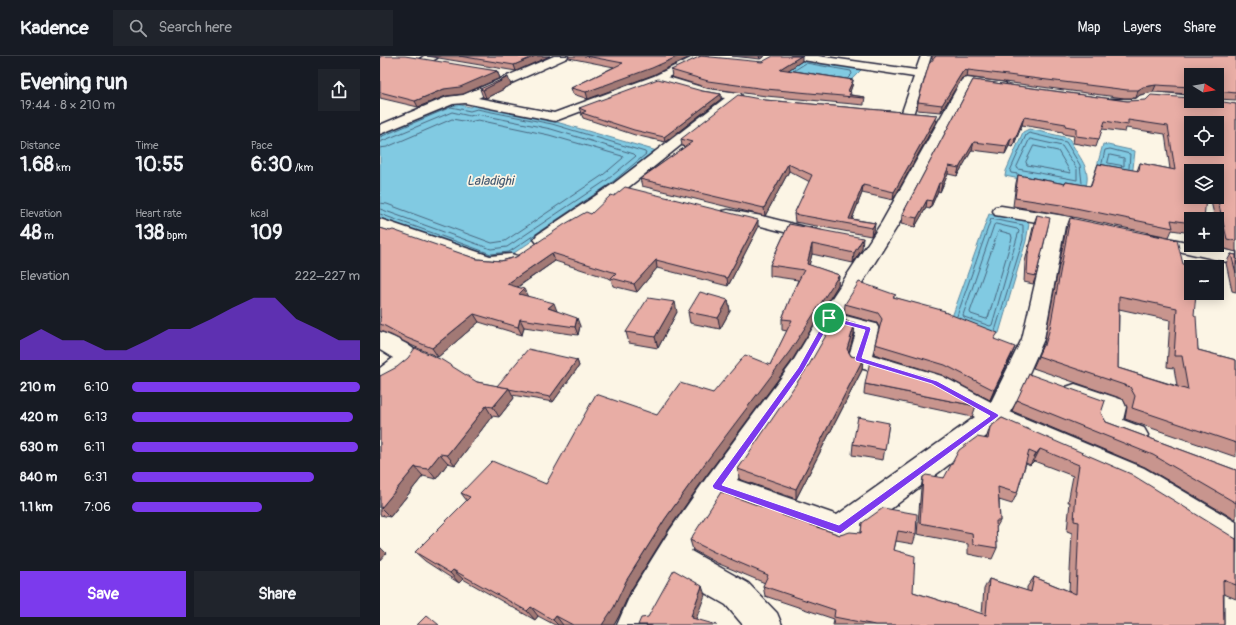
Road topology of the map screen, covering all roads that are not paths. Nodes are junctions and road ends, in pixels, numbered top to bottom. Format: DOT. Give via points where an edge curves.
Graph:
graph roads {
  1 [pos="563,56"];
  2 [pos="702,56"];
  3 [pos="796,56"];
  4 [pos="926,56"];
  5 [pos="419,59"];
  6 [pos="437,59"];
  7 [pos="716,59"];
  8 [pos="500,73"];
  9 [pos="919,74"];
  10 [pos="516,76"];
  11 [pos="658,78"];
  12 [pos="1015,87"];
  13 [pos="736,96"];
  14 [pos="465,99"];
  15 [pos="751,99"];
  16 [pos="1184,99"];
  17 [pos="1105,100"];
  18 [pos="894,114"];
  19 [pos="907,115"];
  20 [pos="933,117"];
  21 [pos="380,130"];
  22 [pos="619,187"];
  23 [pos="641,193"];
  24 [pos="713,211"];
  25 [pos="1001,211"];
  26 [pos="380,224"];
  27 [pos="1136,236"];
  28 [pos="834,237"];
  29 [pos="1236,258"];
  30 [pos="829,318"];
  31 [pos="380,340"];
  32 [pos="380,380"];
  33 [pos="1037,380"];
  34 [pos="995,416"];
  35 [pos="1154,442"];
  36 [pos="716,486"];
  37 [pos="1236,538"];
  38 [pos="671,557"];
  39 [pos="634,625"];
  40 [pos="765,625"];
  1 -- 10 [label="street"];
  2 -- 7 [label="street"];
  2 -- 11 [label="street"];
  3 -- 9 [label="street"];
  4 -- 9 [label="street"];
  5 -- 6 [label="street"];
  8 -- 10 [label="street"];
  9 -- 19 [label="street"];
  10 -- 14 [label="street"];
  11 -- 13 [label="street" via="707,92"];
  11 -- 14 [label="street" via="555,117"];
  12 -- 20 [label="street" via="967,81"];
  13 -- 15 [label="street"];
  13 -- 22 [label="street"];
  14 -- 21 [label="street" via="451,100"];
  16 -- 17 [label="street" via="1155,96 1143,98 1139,103"];
  18 -- 19 [label="street"];
  19 -- 20 [label="street"];
  20 -- 30 [label="street" via="891,222 869,243"];
  22 -- 23 [label="street"];
  22 -- 26 [label="street" via="512,260 489,262"];
  24 -- 28 [label="street"];
  25 -- 33 [label="street" via="1070,222 1033,339"];
  27 -- 29 [label="street"];
  30 -- 34 [label="street" via="868,329 859,359 934,382"];
  30 -- 36 [label="street" via="800,369"];
  31 -- 32 [label="street" via="410,357"];
  33 -- 34 [label="street" via="1006,398"];
  33 -- 35 [label="street" via="1114,407 1109,425"];
  34 -- 36 [label="street" via="840,530"];
  34 -- 37 [label="street" via="1134,476"];
  36 -- 38 [label="street"];
  38 -- 39 [label="street"];
  38 -- 40 [label="street" via="737,594"];
}
